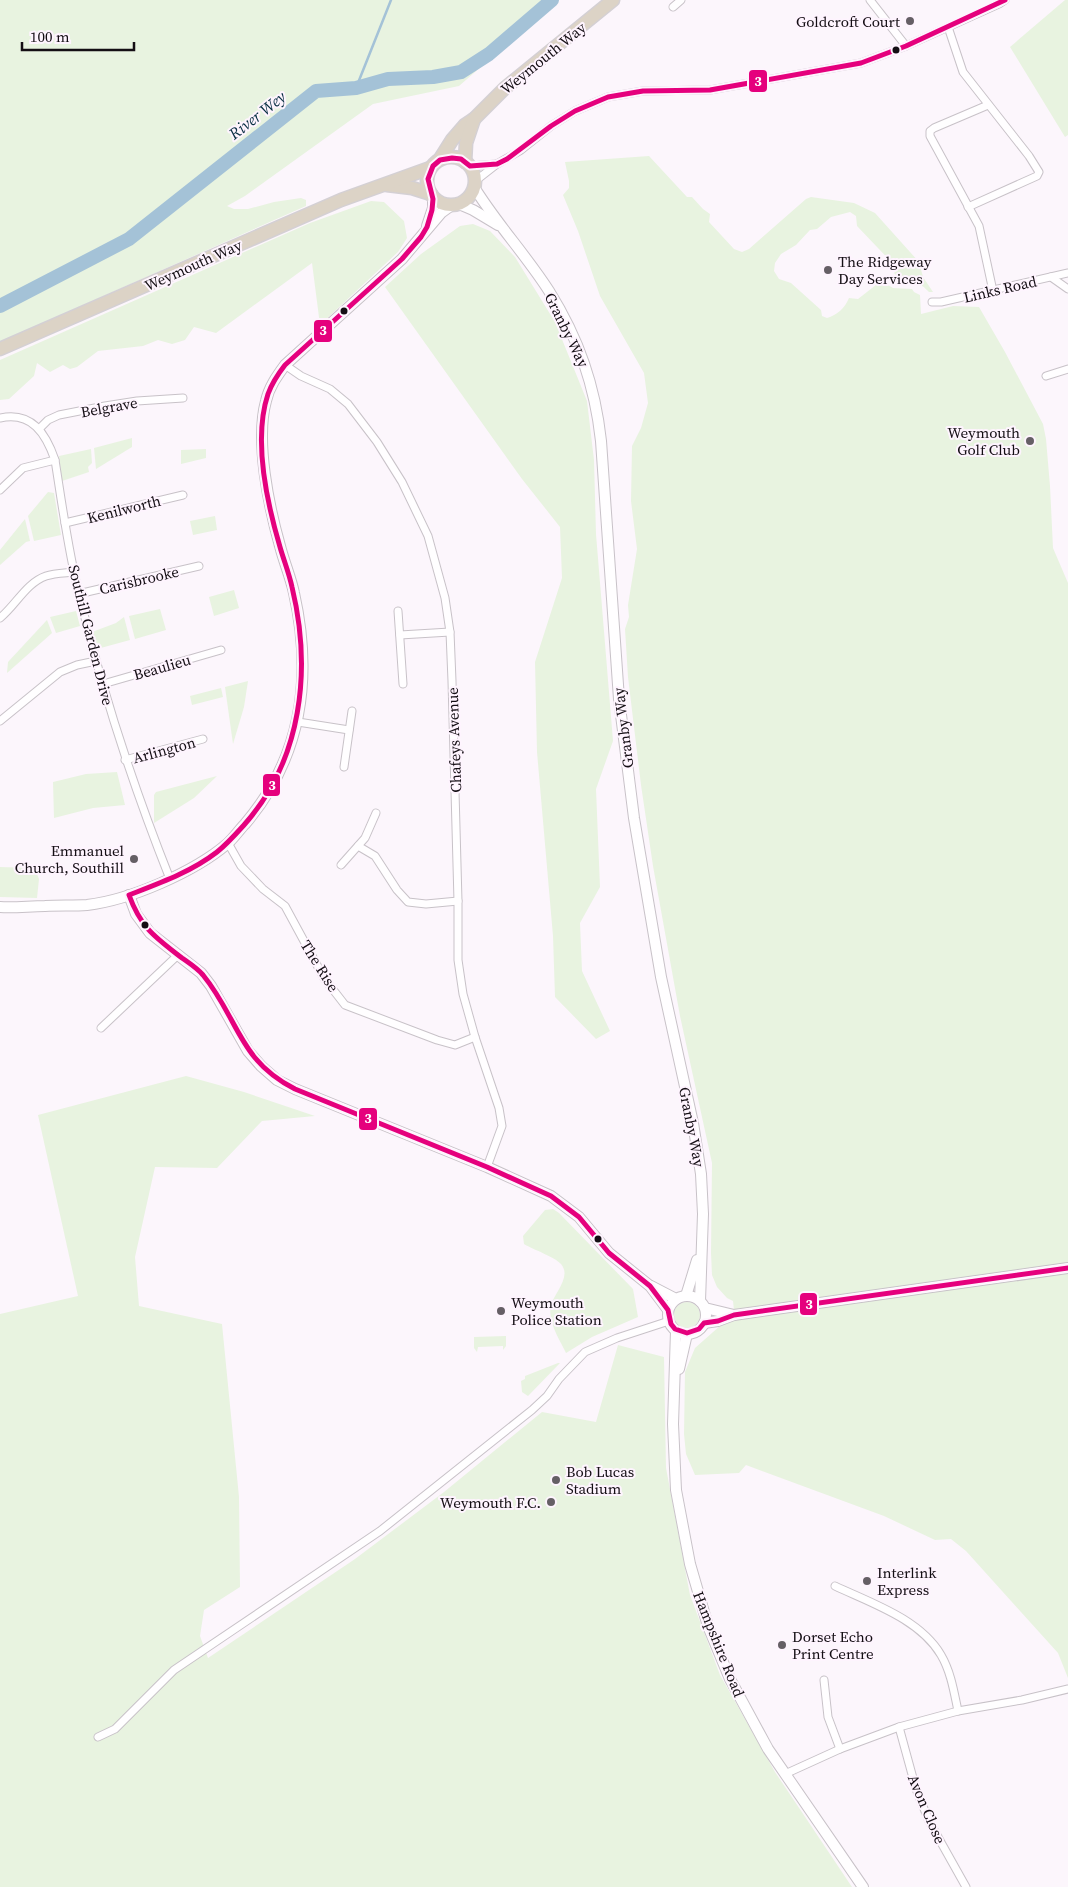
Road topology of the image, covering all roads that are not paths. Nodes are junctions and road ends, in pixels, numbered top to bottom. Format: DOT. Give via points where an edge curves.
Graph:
graph roads {
  1 [pos="613,0"];
  2 [pos="681,0"];
  3 [pos="870,0"];
  4 [pos="1005,0"];
  5 [pos="673,7"];
  6 [pos="948,27"];
  7 [pos="906,46"];
  8 [pos="988,105"];
  9 [pos="474,119"];
  10 [pos="440,159"];
  11 [pos="468,164"];
  12 [pos="497,164"];
  13 [pos="430,168"];
  14 [pos="474,184"];
  15 [pos="388,185"];
  16 [pos="432,196"];
  17 [pos="456,204"];
  18 [pos="968,207"];
  19 [pos="503,228"];
  20 [pos="426,230"];
  21 [pos="1068,273"];
  22 [pos="1051,277"];
  23 [pos="1068,289"];
  24 [pos="993,291"];
  25 [pos="932,302"];
  26 [pos="0,349"];
  27 [pos="285,365"];
  28 [pos="1068,369"];
  29 [pos="1046,376"];
  30 [pos="183,398"];
  31 [pos="0,418"];
  32 [pos="40,428"];
  33 [pos="55,460"];
  34 [pos="0,490"];
  35 [pos="183,494"];
  36 [pos="65,523"];
  37 [pos="199,566"];
  38 [pos="74,572"];
  39 [pos="78,594"];
  40 [pos="398,611"];
  41 [pos="0,618"];
  42 [pos="450,632"];
  43 [pos="400,635"];
  44 [pos="222,650"];
  45 [pos="96,661"];
  46 [pos="103,684"];
  47 [pos="403,684"];
  48 [pos="352,711"];
  49 [pos="0,721"];
  50 [pos="298,722"];
  51 [pos="349,730"];
  52 [pos="203,739"];
  53 [pos="125,760"];
  54 [pos="344,767"];
  55 [pos="376,814"];
  56 [pos="228,843"];
  57 [pos="358,846"];
  58 [pos="341,865"];
  59 [pos="170,879"];
  60 [pos="129,895"];
  61 [pos="458,901"];
  62 [pos="0,908"];
  63 [pos="179,954"];
  64 [pos="101,1028"];
  65 [pos="475,1037"];
  66 [pos="487,1167"];
  67 [pos="701,1247"];
  68 [pos="1068,1268"];
  69 [pos="650,1286"];
  70 [pos="681,1297"];
  71 [pos="703,1304"];
  72 [pos="734,1315"];
  73 [pos="669,1316"];
  74 [pos="704,1323"];
  75 [pos="676,1331"];
  76 [pos="687,1334"];
  77 [pos="675,1387"];
  78 [pos="835,1586"];
  79 [pos="824,1680"];
  80 [pos="1068,1689"];
  81 [pos="958,1711"];
  82 [pos="899,1727"];
  83 [pos="98,1737"];
  84 [pos="840,1749"];
  85 [pos="785,1774"];
  86 [pos="863,1887"];
  87 [pos="966,1887"];
  1 -- 9 [label="highway, Weymouth Way" via="505,88"];
  2 -- 5 [label="street"];
  3 -- 7 [label="street"];
  4 -- 6 [label="street"];
  6 -- 7 [label="street"];
  6 -- 8 [label="street" via="963,72"];
  7 -- 12 [label="street" via="861,63 710,90 643,91 608,97 575,111"];
  8 -- 18 [label="street" via="930,131"];
  8 -- 18 [label="street" via="1039,172 1038,176"];
  9 -- 10 [label="highway, Weymouth Way" via="459,130"];
  9 -- 11 [label="highway, Weymouth Way" via="466,143"];
  10 -- 11 [label="highway" via="455,158"];
  10 -- 13 [label="highway"];
  11 -- 12 [label="street"];
  11 -- 14 [label="highway"];
  12 -- 14 [label="street"];
  13 -- 15 [label="highway, Weymouth Way"];
  13 -- 16 [label="highway" via="428,179"];
  14 -- 17 [label="highway" via="469,196"];
  14 -- 19 [label="main road, Granby Way"];
  15 -- 16 [label="highway, Weymouth Way" via="412,188"];
  15 -- 26 [label="highway, Weymouth Way" via="341,200"];
  16 -- 17 [label="highway" via="441,203"];
  16 -- 20 [label="main road" via="433,208"];
  17 -- 19 [label="main road, Granby Way"];
  17 -- 20 [label="main road" via="441,213"];
  18 -- 24 [label="street" via="979,226"];
  19 -- 67 [label="main road, Granby Way" via="549,291 568,326 592,386 598,414 619,699 634,818 660,977 701,1174"];
  20 -- 27 [label="main road" via="402,259"];
  21 -- 22 [label="street, Links Road"];
  22 -- 23 [label="street"];
  22 -- 24 [label="street, Links Road"];
  24 -- 25 [label="street, Links Road"];
  27 -- 42 [label="street, Chafeys Avenue" via="330,389 348,404 402,482 428,536 445,598"];
  27 -- 50 [label="main road" via="275,378 265,402 262,431 268,499 294,594 300,634 303,671"];
  28 -- 29 [label="street"];
  30 -- 32 [label="street, Belgrave" via="134,401 89,409 48,420"];
  31 -- 32 [label="street" via="17,418"];
  32 -- 33 [label="street, Southill Garden Drive"];
  33 -- 34 [label="street" via="23,468"];
  33 -- 36 [label="street, Southill Garden Drive"];
  35 -- 36 [label="street, Kenilworth"];
  36 -- 38 [label="street, Southill Garden Drive"];
  37 -- 39 [label="street, Carisbrooke"];
  38 -- 39 [label="street, Southill Garden Drive"];
  38 -- 41 [label="street" via="46,576 28,586"];
  39 -- 45 [label="street, Southill Garden Drive"];
  40 -- 43 [label="street"];
  42 -- 43 [label="street"];
  42 -- 61 [label="street, Chafeys Avenue"];
  43 -- 47 [label="street"];
  44 -- 46 [label="street, Beaulieu"];
  45 -- 46 [label="street, Southill Garden Drive"];
  45 -- 49 [label="street" via="60,672"];
  46 -- 53 [label="street, Southill Garden Drive"];
  48 -- 51 [label="street"];
  50 -- 51 [label="street"];
  50 -- 56 [label="main road" via="275,783"];
  51 -- 54 [label="street"];
  52 -- 53 [label="street, Arlington"];
  53 -- 59 [label="street, Southill Garden Drive"];
  55 -- 57 [label="street"];
  56 -- 59 [label="main road"];
  56 -- 65 [label="street, The Rise" via="240,866 285,906 324,978 345,1005 455,1045"];
  57 -- 58 [label="street"];
  57 -- 61 [label="street" via="375,856 408,902"];
  59 -- 60 [label="main road"];
  60 -- 62 [label="main road" via="87,905"];
  60 -- 63 [label="main road" via="136,914 150,933"];
  61 -- 65 [label="street, Chafeys Avenue" via="458,960"];
  63 -- 64 [label="street"];
  63 -- 66 [label="main road" via="202,973 248,1051 277,1080"];
  65 -- 66 [label="street, Chafeys Avenue" via="502,1126"];
  66 -- 69 [label="main road" via="553,1197 579,1217 609,1253"];
  67 -- 70 [label="main road, Granby Way"];
  67 -- 71 [label="main road, Granby Way"];
  68 -- 72 [label="main road"];
  69 -- 70 [label="main road"];
  69 -- 73 [label="main road"];
  70 -- 71 [label="main road" via="693,1296"];
  70 -- 73 [label="main road"];
  71 -- 72 [label="main road"];
  71 -- 74 [label="main road"];
  72 -- 74 [label="main road"];
  73 -- 75 [label="main road"];
  73 -- 83 [label="street" via="585,1352 532,1410 380,1531 174,1670 115,1729"];
  74 -- 76 [label="main road" via="697,1331"];
  75 -- 76 [label="main road"];
  75 -- 77 [label="main road"];
  76 -- 77 [label="main road"];
  77 -- 85 [label="main road, Hampshire Road" via="676,1490 691,1569 708,1626 730,1679 752,1722"];
  78 -- 81 [label="street" via="915,1626 932,1641 951,1678"];
  79 -- 84 [label="street" via="828,1717"];
  80 -- 81 [label="street"];
  81 -- 82 [label="street"];
  82 -- 84 [label="street"];
  82 -- 87 [label="street, Avon Close" via="928,1821"];
  84 -- 85 [label="street"];
  85 -- 86 [label="main road, Hampshire Road"];
}
